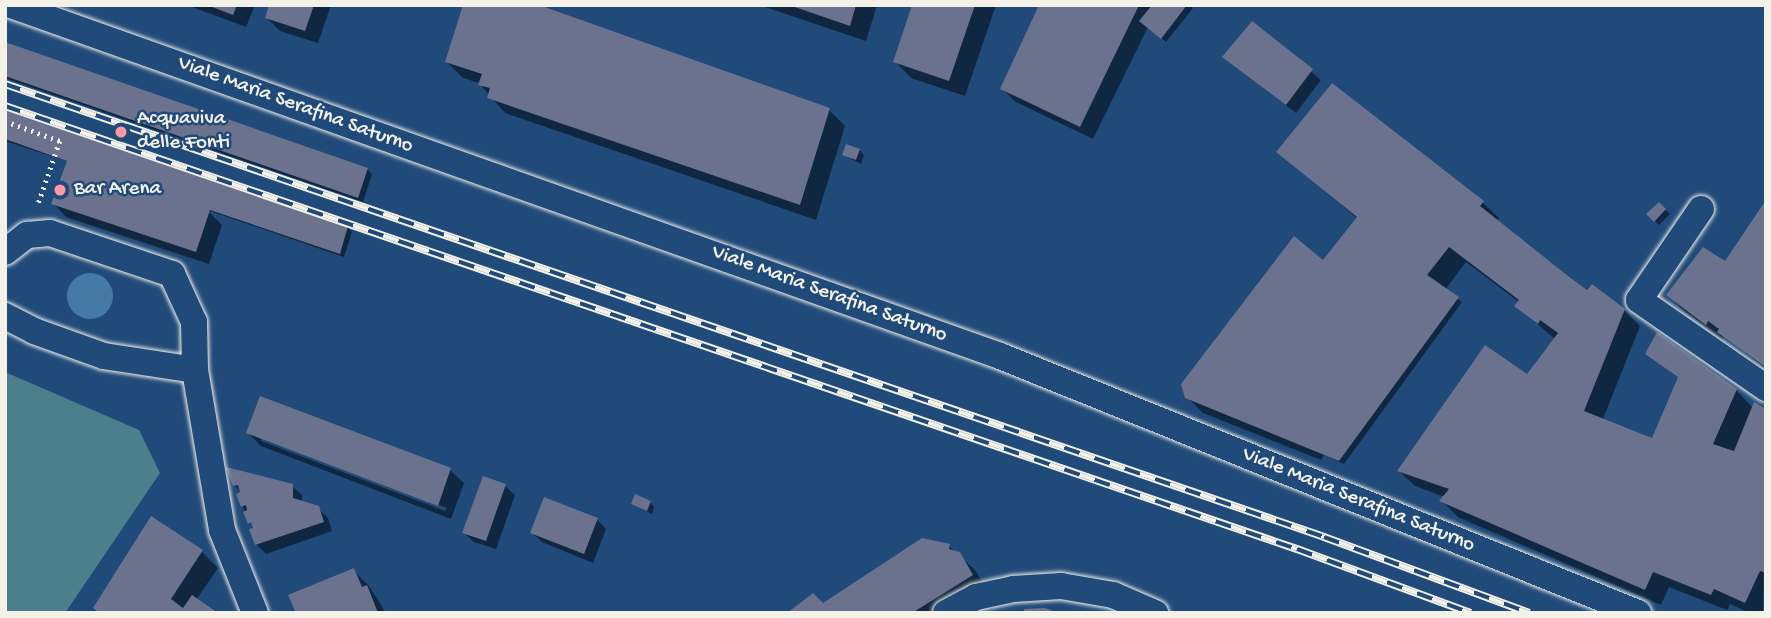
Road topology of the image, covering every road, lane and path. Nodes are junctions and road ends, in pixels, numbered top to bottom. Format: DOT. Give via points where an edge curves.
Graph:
graph roads {
  1 [pos="11,5"];
  2 [pos="82,17"];
  3 [pos="5,121"];
  4 [pos="1700,209"];
  5 [pos="27,235"];
  6 [pos="5,252"];
  7 [pos="5,316"];
  8 [pos="195,370"];
  9 [pos="1766,388"];
  10 [pos="256,613"];
  11 [pos="946,613"];
  12 [pos="1156,613"];
  13 [pos="1638,613"];
  1 -- 2 [label="street, Viale Maria Serafina Saturno"];
  2 -- 13 [label="street, Viale Maria Serafina Saturno" via="1000,356"];
  3 -- 5 [label="path" via="60,141"];
  4 -- 9 [label="street" via="1639,300"];
  5 -- 6 [label="street"];
  5 -- 8 [label="street" via="50,233 172,274 194,322"];
  7 -- 8 [label="street" via="104,356"];
  8 -- 10 [label="street" via="222,530"];
  11 -- 12 [label="street" via="976,597 1061,586 1113,595"];
}
